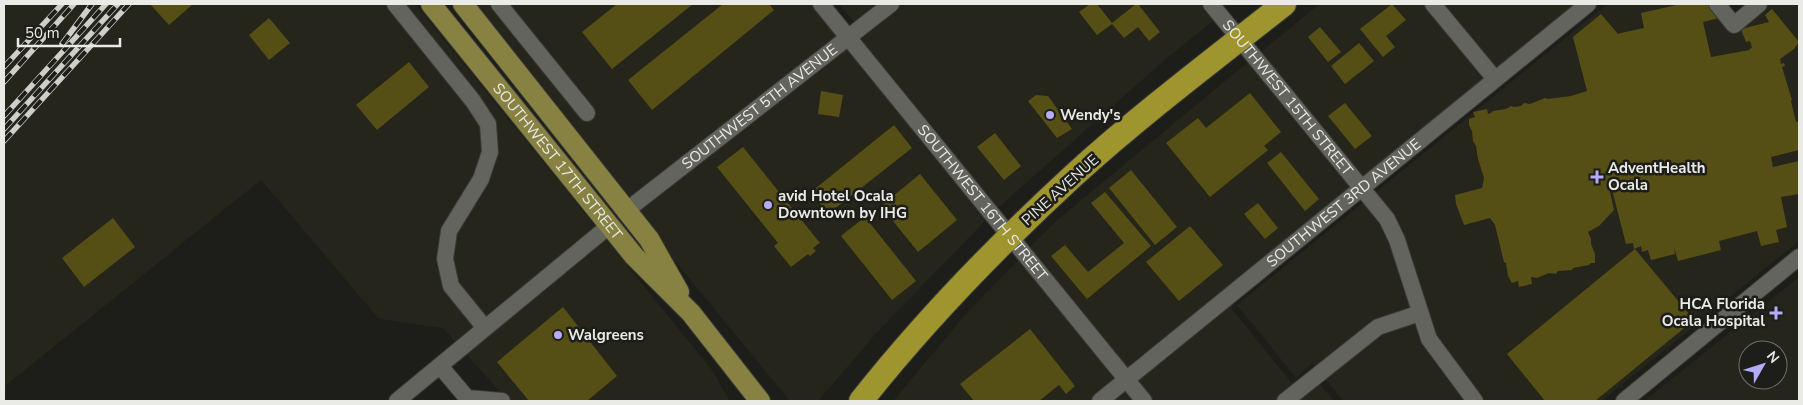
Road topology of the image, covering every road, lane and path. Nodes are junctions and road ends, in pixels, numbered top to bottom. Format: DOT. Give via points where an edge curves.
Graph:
graph roads {
  1 [pos="395,4"];
  2 [pos="431,4"];
  3 [pos="463,4"];
  4 [pos="499,4"];
  5 [pos="822,4"];
  6 [pos="891,4"];
  7 [pos="1211,4"];
  8 [pos="1284,4"];
  9 [pos="1433,4"];
  10 [pos="1588,4"];
  11 [pos="1717,4"];
  12 [pos="1759,4"];
  13 [pos="849,38"];
  14 [pos="1240,39"];
  15 [pos="1495,79"];
  16 [pos="587,114"];
  17 [pos="1361,188"];
  18 [pos="627,210"];
  19 [pos="609,226"];
  20 [pos="1010,235"];
  21 [pos="1799,257"];
  22 [pos="692,313"];
  23 [pos="1420,313"];
  24 [pos="484,328"];
  25 [pos="440,366"];
  26 [pos="1127,379"];
  27 [pos="397,401"];
  28 [pos="502,401"];
  29 [pos="760,401"];
  30 [pos="860,401"];
  31 [pos="1100,401"];
  32 [pos="1144,401"];
  33 [pos="1285,401"];
  34 [pos="1475,401"];
  35 [pos="1624,401"];
  1 -- 24 [label="street" via="488,124 490,152 481,179 449,231 445,259 451,286"];
  2 -- 19 [label="main road, SOUTHWEST 17TH STREET"];
  3 -- 18 [label="main road, SOUTHWEST 17TH STREET"];
  4 -- 16 [label="street"];
  5 -- 13 [label="street, SOUTHWEST 16TH STREET"];
  6 -- 13 [label="street, SOUTHWEST 5TH AVENUE"];
  7 -- 14 [label="street, SOUTHWEST 15TH STREET"];
  8 -- 14 [label="highway, PINE AVENUE"];
  9 -- 15 [label="street"];
  10 -- 15 [label="street, SOUTHWEST 3RD AVENUE"];
  11 -- 12 [label="street" via="1734,25"];
  13 -- 18 [label="street, SOUTHWEST 5TH AVENUE"];
  13 -- 20 [label="street, SOUTHWEST 16TH STREET"];
  14 -- 17 [label="street, SOUTHWEST 15TH STREET"];
  14 -- 20 [label="highway, PINE AVENUE" via="1087,164"];
  15 -- 17 [label="street, SOUTHWEST 3RD AVENUE"];
  17 -- 23 [label="street, SOUTHWEST 15TH STREET" via="1393,229"];
  17 -- 26 [label="street, SOUTHWEST 3RD AVENUE"];
  18 -- 22 [label="main road, SOUTHWEST 17TH STREET" via="649,238"];
  19 -- 22 [label="main road, SOUTHWEST 17TH STREET" via="634,256"];
  19 -- 24 [label="street"];
  20 -- 26 [label="street, SOUTHWEST 16TH STREET"];
  20 -- 30 [label="highway, PINE AVENUE" via="957,289"];
  21 -- 35 [label="street"];
  22 -- 29 [label="main road, SOUTHWEST 17TH STREET"];
  23 -- 33 [label="street" via="1378,327"];
  23 -- 34 [label="street, SOUTHWEST 15TH STREET" via="1428,339"];
  24 -- 25 [label="street"];
  25 -- 27 [label="street"];
  25 -- 28 [label="street" via="467,398"];
  26 -- 31 [label="street, SOUTHWEST 3RD AVENUE"];
  26 -- 32 [label="street, SOUTHWEST 16TH STREET"];
}
